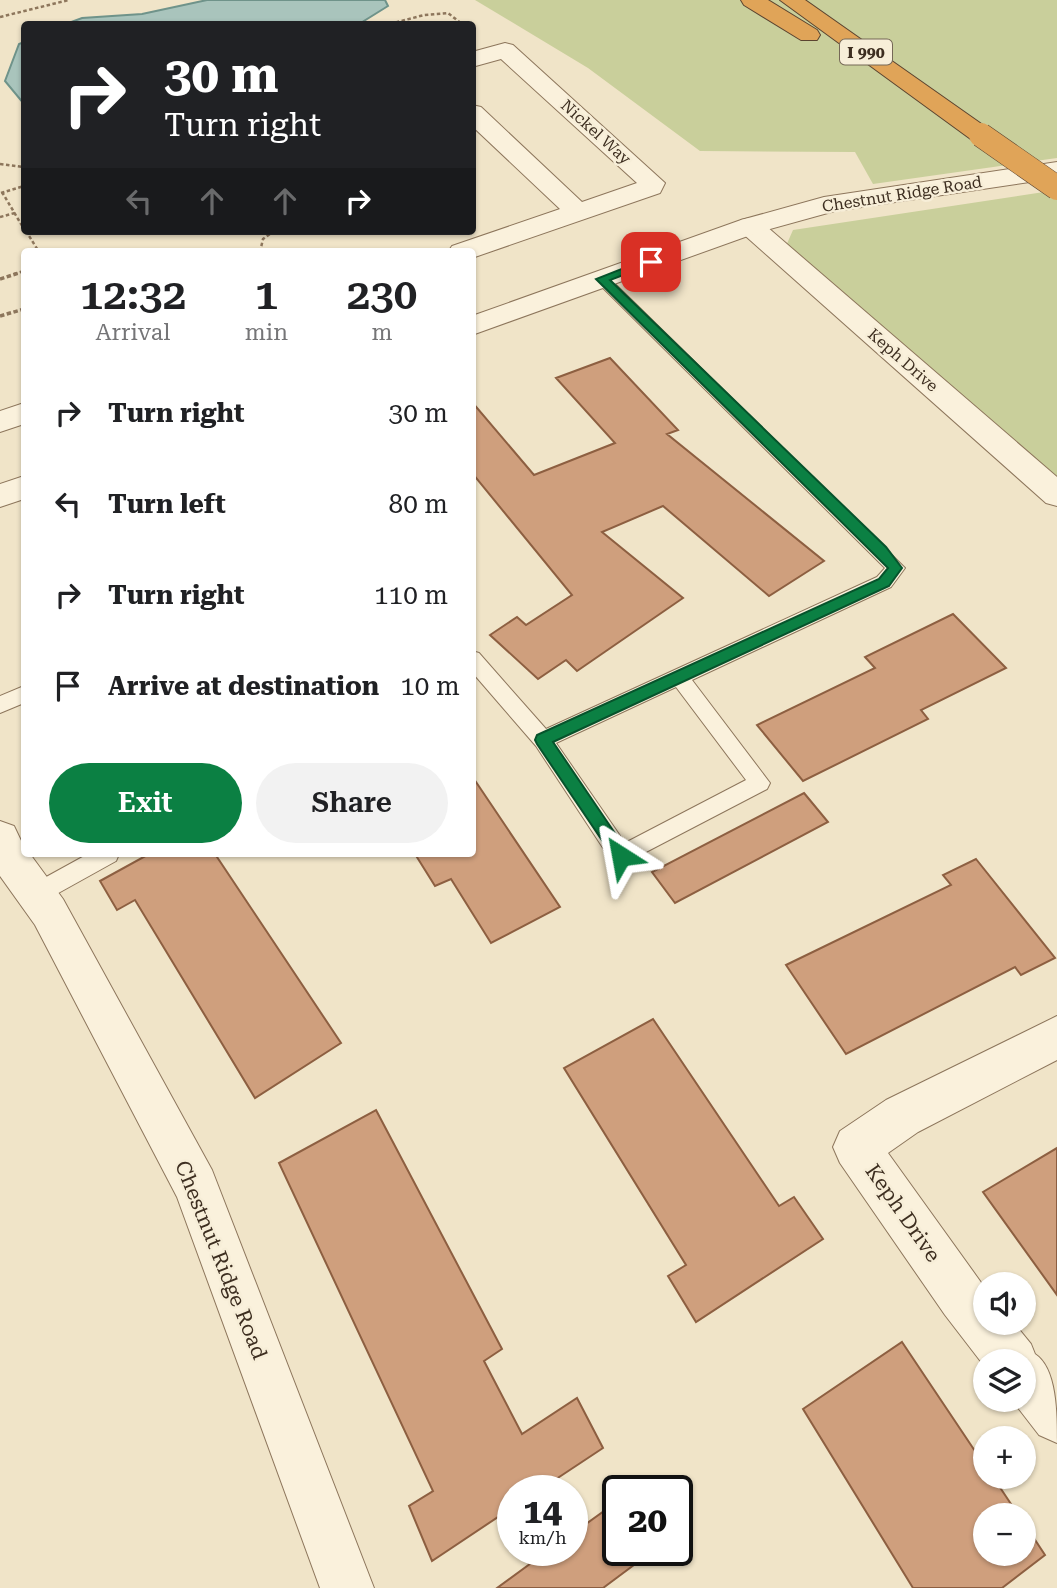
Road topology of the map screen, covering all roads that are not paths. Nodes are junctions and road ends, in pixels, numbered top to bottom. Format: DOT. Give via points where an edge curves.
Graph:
graph roads {
  1 [pos="752,0"];
  2 [pos="791,0"];
  3 [pos="476,59"];
  4 [pos="939,107"];
  5 [pos="476,115"];
  6 [pos="1057,170"];
  7 [pos="1057,188"];
  8 [pos="579,213"];
  9 [pos="750,226"];
  10 [pos="474,248"];
  11 [pos="602,279"];
  12 [pos="476,325"];
  13 [pos="21,414"];
  14 [pos="0,422"];
  15 [pos="21,488"];
  16 [pos="1057,495"];
  17 [pos="0,496"];
  18 [pos="476,663"];
  19 [pos="678,677"];
  20 [pos="21,695"];
  21 [pos="0,705"];
  22 [pos="542,740"];
  23 [pos="0,838"];
  24 [pos="103,857"];
  25 [pos="36,894"];
  26 [pos="1057,1037"];
  27 [pos="1003,1349"];
  28 [pos="1036,1390"];
  29 [pos="1057,1417"];
  30 [pos="347,1588"];
  1 -- 4 [label="highway"];
  2 -- 4 [label="highway, I 990"];
  3 -- 8 [label="street, Nickel Way" via="505,50 652,183"];
  4 -- 7 [label="highway, I 990, bridge"];
  5 -- 8 [label="street"];
  6 -- 9 [label="street, Chestnut Ridge Road" via="833,203"];
  8 -- 10 [label="street, Nickel Way"];
  9 -- 11 [label="street, Chestnut Ridge Road"];
  9 -- 16 [label="street, Keph Drive"];
  11 -- 12 [label="street, Chestnut Ridge Road"];
  11 -- 19 [label="lane" via="895,568 884,582"];
  13 -- 14 [label="street"];
  15 -- 17 [label="street"];
  18 -- 22 [label="lane"];
  19 -- 22 [label="lane"];
  19 -- 22 [label="lane" via="760,783 621,856"];
  20 -- 21 [label="lane"];
  23 -- 25 [label="street, Chestnut Ridge Road"];
  24 -- 25 [label="lane"];
  25 -- 30 [label="street, Chestnut Ridge Road" via="196,1186"];
  26 -- 27 [label="street, Keph Drive" via="902,1116 856,1147"];
  28 -- 29 [label="street"];
}
